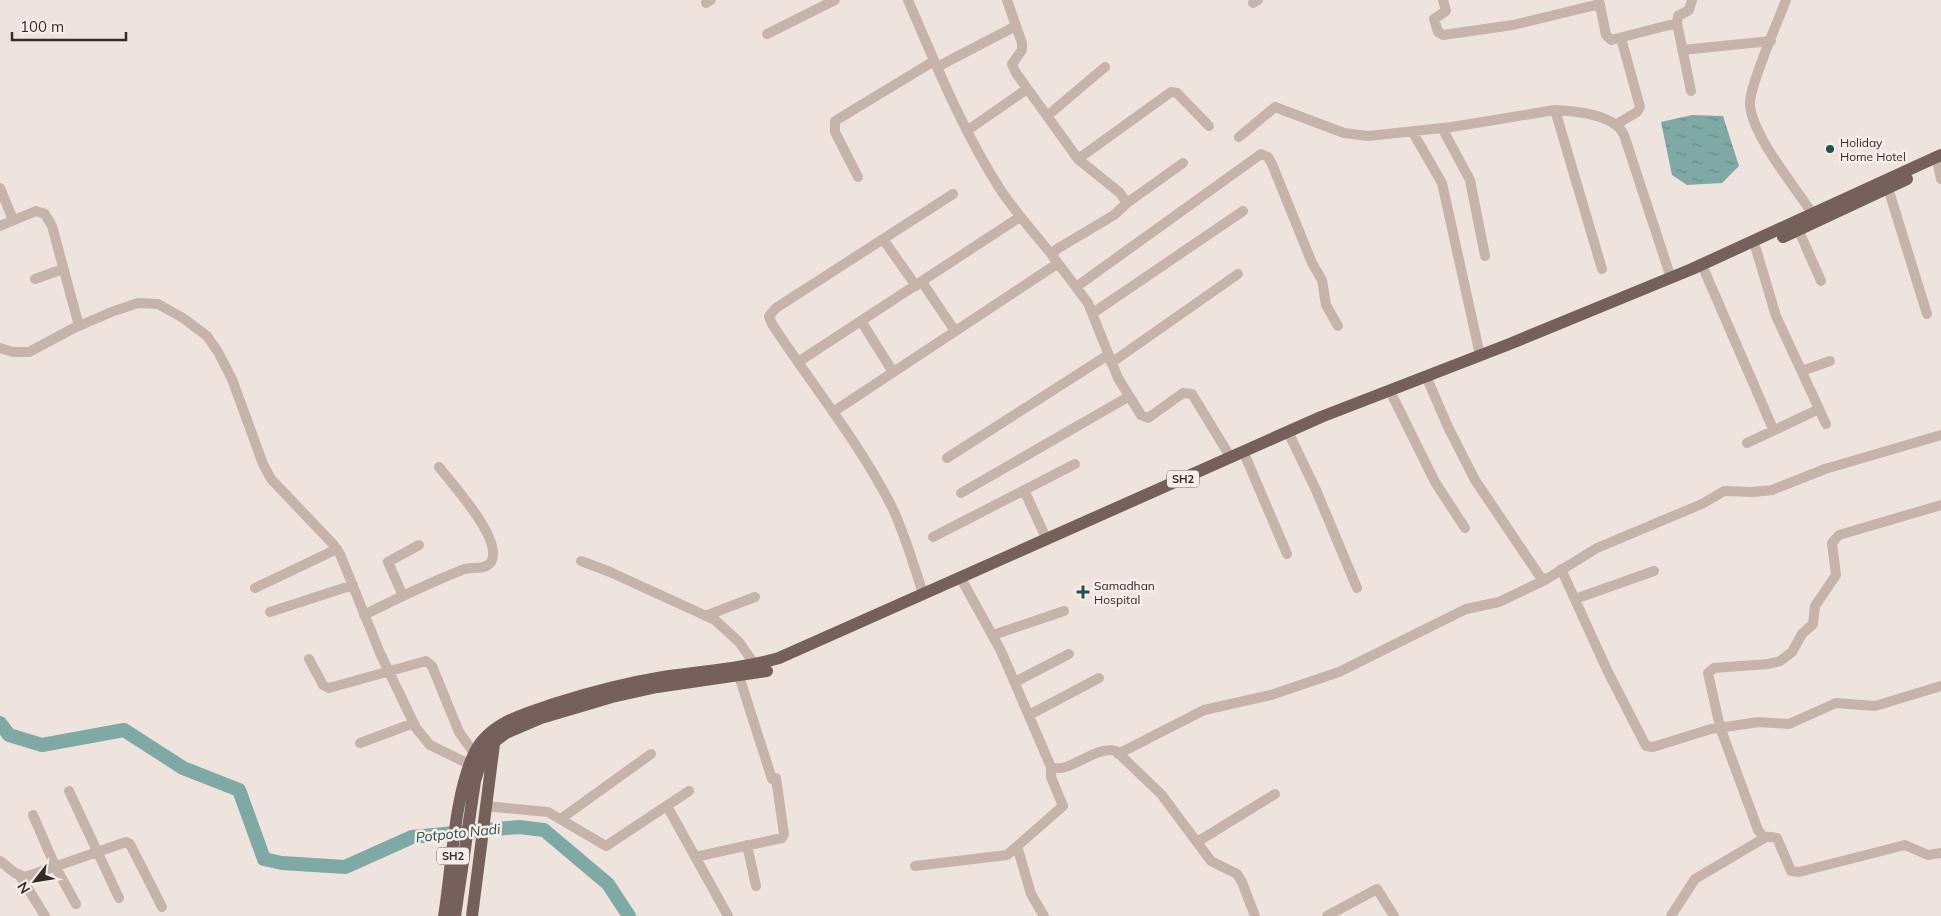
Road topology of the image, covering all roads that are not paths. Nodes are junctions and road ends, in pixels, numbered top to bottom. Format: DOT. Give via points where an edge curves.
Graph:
graph roads {
  1 [pos="835,0"];
  2 [pos="908,0"];
  3 [pos="1008,0"];
  4 [pos="1443,0"];
  5 [pos="1692,0"];
  6 [pos="1786,0"];
  7 [pos="1599,2"];
  8 [pos="1677,23"];
  9 [pos="1016,26"];
  10 [pos="767,34"];
  11 [pos="1621,38"];
  12 [pos="1771,41"];
  13 [pos="1682,50"];
  14 [pos="935,64"];
  15 [pos="1106,67"];
  16 [pos="1027,89"];
  17 [pos="1690,91"];
  18 [pos="1555,110"];
  19 [pos="1046,116"];
  20 [pos="1617,124"];
  21 [pos="1210,126"];
  22 [pos="1442,128"];
  23 [pos="968,130"];
  24 [pos="1412,131"];
  25 [pos="1238,137"];
  26 [pos="1078,159"];
  27 [pos="1940,161"];
  28 [pos="1183,163"];
  29 [pos="858,176"];
  30 [pos="1941,179"];
  31 [pos="0,188"];
  32 [pos="1888,188"];
  33 [pos="953,194"];
  34 [pos="1865,194"];
  35 [pos="1127,203"];
  36 [pos="1243,211"];
  37 [pos="1812,213"];
  38 [pos="1020,217"];
  39 [pos="13,220"];
  40 [pos="0,226"];
  41 [pos="1798,229"];
  42 [pos="884,239"];
  43 [pos="1756,249"];
  44 [pos="1485,256"];
  45 [pos="1054,259"];
  46 [pos="63,269"];
  47 [pos="1602,270"];
  48 [pos="1705,272"];
  49 [pos="1238,274"];
  50 [pos="1671,278"];
  51 [pos="35,280"];
  52 [pos="1821,281"];
  53 [pos="919,284"];
  54 [pos="1076,287"];
  55 [pos="1093,312"];
  56 [pos="1927,314"];
  57 [pos="861,322"];
  58 [pos="79,326"];
  59 [pos="1338,326"];
  60 [pos="955,331"];
  61 [pos="0,348"];
  62 [pos="1480,355"];
  63 [pos="1110,359"];
  64 [pos="1830,361"];
  65 [pos="798,362"];
  66 [pos="893,372"];
  67 [pos="1802,372"];
  68 [pos="1429,383"];
  69 [pos="1128,397"];
  70 [pos="1393,397"];
  71 [pos="1369,402"];
  72 [pos="1819,408"];
  73 [pos="834,412"];
  74 [pos="1826,424"];
  75 [pos="1773,429"];
  76 [pos="1941,435"];
  77 [pos="1291,438"];
  78 [pos="1747,443"];
  79 [pos="947,458"];
  80 [pos="1231,458"];
  81 [pos="1246,458"];
  82 [pos="1074,464"];
  83 [pos="439,467"];
  84 [pos="1024,490"];
  85 [pos="961,493"];
  86 [pos="1941,505"];
  87 [pos="1465,528"];
  88 [pos="933,537"];
  89 [pos="1047,540"];
  90 [pos="418,545"];
  91 [pos="337,549"];
  92 [pos="1287,554"];
  93 [pos="581,561"];
  94 [pos="1561,569"];
  95 [pos="1654,571"];
  96 [pos="1545,580"];
  97 [pos="964,584"];
  98 [pos="352,585"];
  99 [pos="255,588"];
  100 [pos="1357,588"];
  101 [pos="923,594"];
  102 [pos="403,596"];
  103 [pos="755,597"];
  104 [pos="1575,600"];
  105 [pos="1064,611"];
  106 [pos="270,612"];
  107 [pos="364,615"];
  108 [pos="705,616"];
  109 [pos="992,635"];
  110 [pos="1069,654"];
  111 [pos="309,659"];
  112 [pos="755,665"];
  113 [pos="388,670"];
  114 [pos="739,676"];
  115 [pos="1099,678"];
  116 [pos="1014,682"];
  117 [pos="1941,686"];
  118 [pos="1029,715"];
  119 [pos="414,723"];
  120 [pos="1720,727"];
  121 [pos="504,728"];
  122 [pos="494,742"];
  123 [pos="360,744"];
  124 [pos="651,754"];
  125 [pos="1118,754"];
  126 [pos="472,759"];
  127 [pos="1051,767"];
  128 [pos="69,790"];
  129 [pos="689,791"];
  130 [pos="1275,794"];
  131 [pos="667,806"];
  132 [pos="485,808"];
  133 [pos="465,809"];
  134 [pos="33,815"];
  135 [pos="562,818"];
  136 [pos="1766,837"];
  137 [pos="1197,842"];
  138 [pos="747,845"];
  139 [pos="1017,846"];
  140 [pos="97,851"];
  141 [pos="1941,853"];
  142 [pos="695,857"];
  143 [pos="0,861"];
  144 [pos="56,866"];
  145 [pos="915,866"];
  146 [pos="20,876"];
  147 [pos="756,886"];
  148 [pos="119,898"];
  149 [pos="76,904"];
  150 [pos="162,907"];
  151 [pos="474,909"];
  152 [pos="451,911"];
  153 [pos="45,916"];
  154 [pos="728,916"];
  155 [pos="1044,916"];
  156 [pos="1255,916"];
  157 [pos="1327,916"];
  158 [pos="1394,916"];
  159 [pos="1671,916"];
  1 -- 10 [label="street"];
  2 -- 14 [label="street"];
  3 -- 9 [label="street"];
  4 -- 7 [label="street" via="1446,11 1434,19 1439,33 1443,35 1513,25"];
  5 -- 8 [label="street" via="1689,10 1678,16"];
  6 -- 12 [label="street"];
  7 -- 11 [label="street" via="1607,36 1611,40"];
  8 -- 11 [label="street"];
  8 -- 13 [label="street"];
  9 -- 14 [label="street"];
  9 -- 16 [label="street" via="1022,50 1012,64"];
  11 -- 20 [label="street" via="1640,107"];
  12 -- 13 [label="street"];
  12 -- 37 [label="street" via="1749,102 1750,112 1758,132"];
  13 -- 17 [label="street"];
  14 -- 23 [label="street"];
  14 -- 29 [label="street" via="835,121 835,132"];
  15 -- 19 [label="street"];
  16 -- 19 [label="street"];
  16 -- 23 [label="street"];
  18 -- 20 [label="street" via="1598,117"];
  18 -- 22 [label="street"];
  18 -- 47 [label="street"];
  19 -- 26 [label="street"];
  20 -- 50 [label="street" via="1624,135"];
  21 -- 26 [label="street" via="1177,93 1171,92"];
  22 -- 24 [label="street"];
  22 -- 44 [label="street" via="1470,180"];
  23 -- 38 [label="street" via="988,169"];
  24 -- 25 [label="street" via="1368,136 1344,133 1275,107"];
  24 -- 62 [label="street" via="1442,183"];
  26 -- 35 [label="street" via="1120,193"];
  27 -- 30 [label="street"];
  27 -- 32 [label="main road, SH2"];
  27 -- 34 [label="main road, SH2"];
  28 -- 35 [label="street"];
  31 -- 39 [label="street"];
  32 -- 34 [label="main road, SH2"];
  32 -- 56 [label="street"];
  33 -- 42 [label="street"];
  34 -- 37 [label="main road, SH2"];
  34 -- 41 [label="main road, SH2"];
  35 -- 45 [label="street" via="1114,215 1057,249"];
  36 -- 55 [label="street"];
  37 -- 50 [label="main road, SH2"];
  38 -- 45 [label="street"];
  38 -- 53 [label="street"];
  39 -- 40 [label="street"];
  39 -- 46 [label="street" via="36,211 45,214 52,226"];
  41 -- 43 [label="main road, SH2"];
  41 -- 52 [label="street"];
  42 -- 53 [label="street"];
  42 -- 65 [label="street" via="771,312 770,320"];
  43 -- 48 [label="main road, SH2"];
  43 -- 67 [label="street" via="1776,316"];
  45 -- 54 [label="street"];
  45 -- 60 [label="street"];
  46 -- 51 [label="street"];
  46 -- 58 [label="street"];
  48 -- 68 [label="main road, SH2"];
  48 -- 75 [label="street"];
  49 -- 63 [label="street"];
  50 -- 62 [label="main road, SH2"];
  53 -- 57 [label="street"];
  53 -- 60 [label="street"];
  54 -- 55 [label="street"];
  54 -- 59 [label="street" via="1257,155 1265,154 1322,280 1326,305"];
  55 -- 63 [label="street"];
  57 -- 65 [label="street"];
  57 -- 66 [label="street"];
  58 -- 61 [label="street" via="29,352"];
  58 -- 91 [label="street" via="114,310 148,302 158,304 197,327 207,336 232,379 271,479"];
  60 -- 66 [label="street"];
  62 -- 71 [label="main road, SH2"];
  63 -- 69 [label="street"];
  63 -- 79 [label="street"];
  64 -- 67 [label="street"];
  65 -- 73 [label="street"];
  66 -- 73 [label="street"];
  67 -- 72 [label="street"];
  68 -- 70 [label="main road, SH2"];
  68 -- 96 [label="street" via="1486,499"];
  69 -- 80 [label="street" via="1140,415 1148,418 1183,393 1192,394"];
  69 -- 85 [label="street"];
  70 -- 71 [label="main road, SH2"];
  70 -- 87 [label="street" via="1435,482"];
  71 -- 77 [label="main road, SH2"];
  71 -- 80 [label="main road, SH2"];
  72 -- 74 [label="street"];
  72 -- 75 [label="street"];
  73 -- 101 [label="street" via="893,510"];
  75 -- 78 [label="street"];
  76 -- 94 [label="street" via="1825,469 1772,490 1724,491 1702,504 1597,548"];
  77 -- 81 [label="main road, SH2"];
  77 -- 100 [label="street"];
  80 -- 89 [label="main road, SH2"];
  81 -- 92 [label="street"];
  81 -- 97 [label="main road, SH2"];
  82 -- 84 [label="street"];
  83 -- 102 [label="street" via="481,520 493,557 488,565 464,569"];
  84 -- 88 [label="street"];
  84 -- 89 [label="street"];
  86 -- 120 [label="street" via="1839,535 1835,539 1832,548 1836,575 1815,606 1813,624 1802,634 1792,652 1773,664 1709,670"];
  89 -- 101 [label="main road, SH2"];
  90 -- 102 [label="street" via="388,562"];
  91 -- 98 [label="street"];
  91 -- 99 [label="street"];
  93 -- 108 [label="street"];
  94 -- 96 [label="street"];
  94 -- 104 [label="street"];
  95 -- 104 [label="street"];
  96 -- 125 [label="street" via="1499,602 1466,609 1339,672 1271,694 1204,710"];
  97 -- 109 [label="street"];
  97 -- 114 [label="main road, SH2" via="782,665"];
  98 -- 106 [label="street"];
  98 -- 107 [label="street"];
  101 -- 112 [label="main road, SH2" via="792,653"];
  102 -- 107 [label="street"];
  103 -- 108 [label="street"];
  104 -- 120 [label="street" via="1646,746"];
  105 -- 109 [label="street"];
  107 -- 113 [label="street"];
  108 -- 112 [label="street" via="724,627"];
  109 -- 116 [label="street"];
  110 -- 116 [label="street"];
  111 -- 113 [label="street" via="329,688"];
  112 -- 121 [label="main road, SH2" via="612,687 539,709"];
  113 -- 119 [label="street"];
  113 -- 126 [label="street" via="422,661 429,663"];
  114 -- 121 [label="main road, SH2" via="636,691"];
  114 -- 138 [label="street" via="774,778 783,836"];
  115 -- 118 [label="street"];
  116 -- 118 [label="street"];
  117 -- 120 [label="street" via="1875,706 1836,703 1789,724 1759,722"];
  118 -- 127 [label="street"];
  119 -- 123 [label="street"];
  119 -- 126 [label="street" via="430,745"];
  120 -- 136 [label="street" via="1758,830"];
  121 -- 122 [label="main road, SH2"];
  121 -- 126 [label="main road, SH2" via="486,737"];
  122 -- 132 [label="main road"];
  122 -- 133 [label="main road, SH2" via="479,767"];
  124 -- 135 [label="street"];
  125 -- 127 [label="street" via="1106,750 1061,768"];
  125 -- 137 [label="street" via="1161,794"];
  126 -- 133 [label="main road, SH2"];
  127 -- 139 [label="street" via="1052,780 1063,806"];
  128 -- 140 [label="street"];
  129 -- 131 [label="street"];
  130 -- 137 [label="street"];
  131 -- 135 [label="street" via="606,846"];
  131 -- 142 [label="street"];
  132 -- 135 [label="street" via="548,812"];
  132 -- 151 [label="main road"];
  133 -- 152 [label="main road, SH2"];
  134 -- 144 [label="street"];
  136 -- 141 [label="street" via="1776,838 1793,872 1904,845 1928,855"];
  136 -- 159 [label="street" via="1695,879"];
  137 -- 156 [label="street" via="1213,863 1237,874"];
  138 -- 142 [label="street"];
  138 -- 147 [label="street"];
  139 -- 145 [label="street" via="1004,856"];
  139 -- 155 [label="street" via="1031,894"];
  140 -- 144 [label="street"];
  140 -- 148 [label="street"];
  140 -- 150 [label="street" via="124,842 130,844"];
  142 -- 154 [label="street"];
  143 -- 146 [label="street"];
  144 -- 146 [label="street"];
  144 -- 149 [label="street"];
  146 -- 153 [label="street"];
  157 -- 158 [label="street" via="1377,888"];
}
